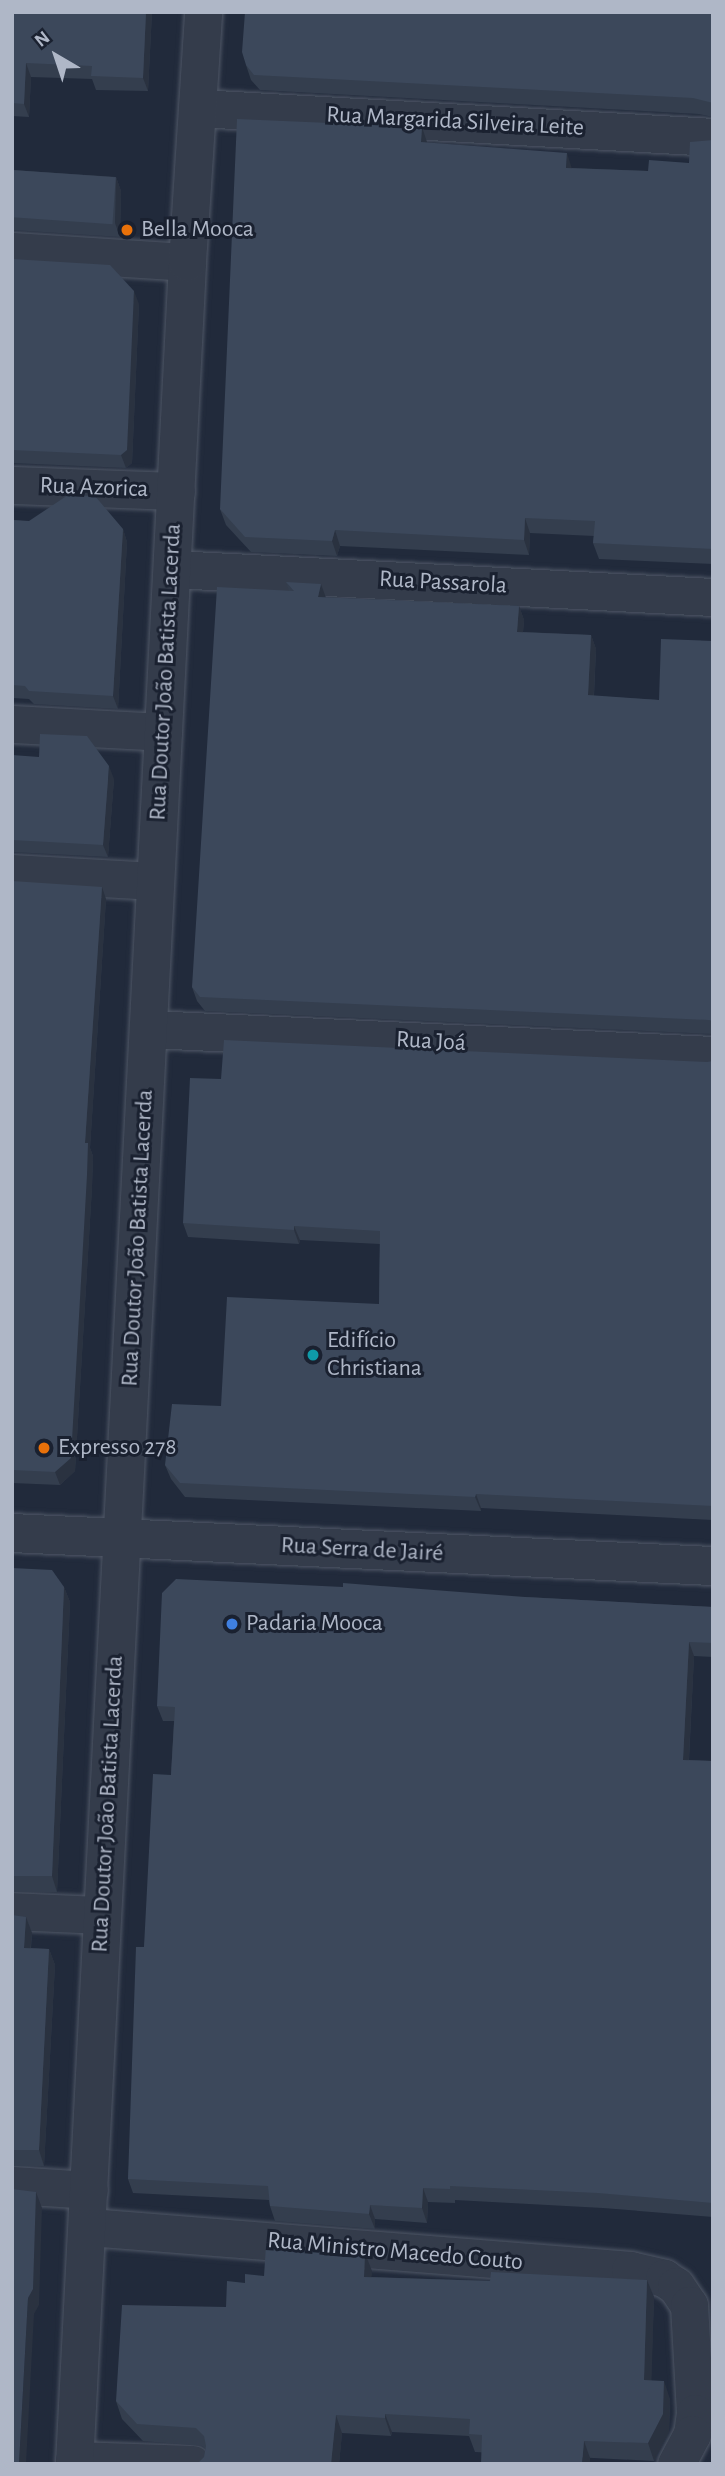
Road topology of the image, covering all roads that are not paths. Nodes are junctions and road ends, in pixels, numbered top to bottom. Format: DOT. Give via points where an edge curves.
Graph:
graph roads {
  1 [pos="203,12"];
  2 [pos="198,108"];
  3 [pos="713,137"];
  4 [pos="12,251"];
  5 [pos="187,262"];
  6 [pos="12,485"];
  7 [pos="176,491"];
  8 [pos="173,569"];
  9 [pos="713,597"];
  10 [pos="12,724"];
  11 [pos="163,732"];
  12 [pos="12,873"];
  13 [pos="155,881"];
  14 [pos="149,1029"];
  15 [pos="713,1055"];
  16 [pos="12,1533"];
  17 [pos="123,1539"];
  18 [pos="713,1566"];
  19 [pos="12,1911"];
  20 [pos="102,1915"];
  21 [pos="12,2185"];
  22 [pos="89,2190"];
  23 [pos="89,2227"];
  24 [pos="74,2462"];
  25 [pos="192,2464"];
  26 [pos="676,2464"];
  1 -- 2 [label="street, Rua Doutor João Batista Lacerda"];
  2 -- 3 [label="street, Rua Margarida Silveira Leite"];
  2 -- 5 [label="street, Rua Doutor João Batista Lacerda"];
  4 -- 5 [label="street"];
  5 -- 7 [label="street, Rua Doutor João Batista Lacerda"];
  6 -- 7 [label="street, Rua Azorica"];
  7 -- 8 [label="street, Rua Doutor João Batista Lacerda"];
  8 -- 9 [label="street, Rua Passarola"];
  8 -- 11 [label="street, Rua Doutor João Batista Lacerda"];
  10 -- 11 [label="street"];
  11 -- 13 [label="street, Rua Doutor João Batista Lacerda"];
  12 -- 13 [label="street"];
  13 -- 14 [label="street, Rua Doutor João Batista Lacerda"];
  14 -- 15 [label="street, Rua Joá"];
  14 -- 17 [label="street, Rua Doutor João Batista Lacerda"];
  16 -- 17 [label="street, Rua Serra de Jairé"];
  17 -- 18 [label="street, Rua Serra de Jairé"];
  17 -- 20 [label="street, Rua Doutor João Batista Lacerda"];
  19 -- 20 [label="street"];
  20 -- 22 [label="street, Rua Doutor João Batista Lacerda"];
  21 -- 22 [label="street"];
  22 -- 23 [label="street, Rua Doutor João Batista Lacerda"];
  23 -- 24 [label="street, Rua Doutor João Batista Lacerda"];
  23 -- 26 [label="street, Rua Ministro Macedo Couto" via="630,2270 664,2278 689,2305 695,2413 692,2434"];
  24 -- 25 [label="street"];
}
